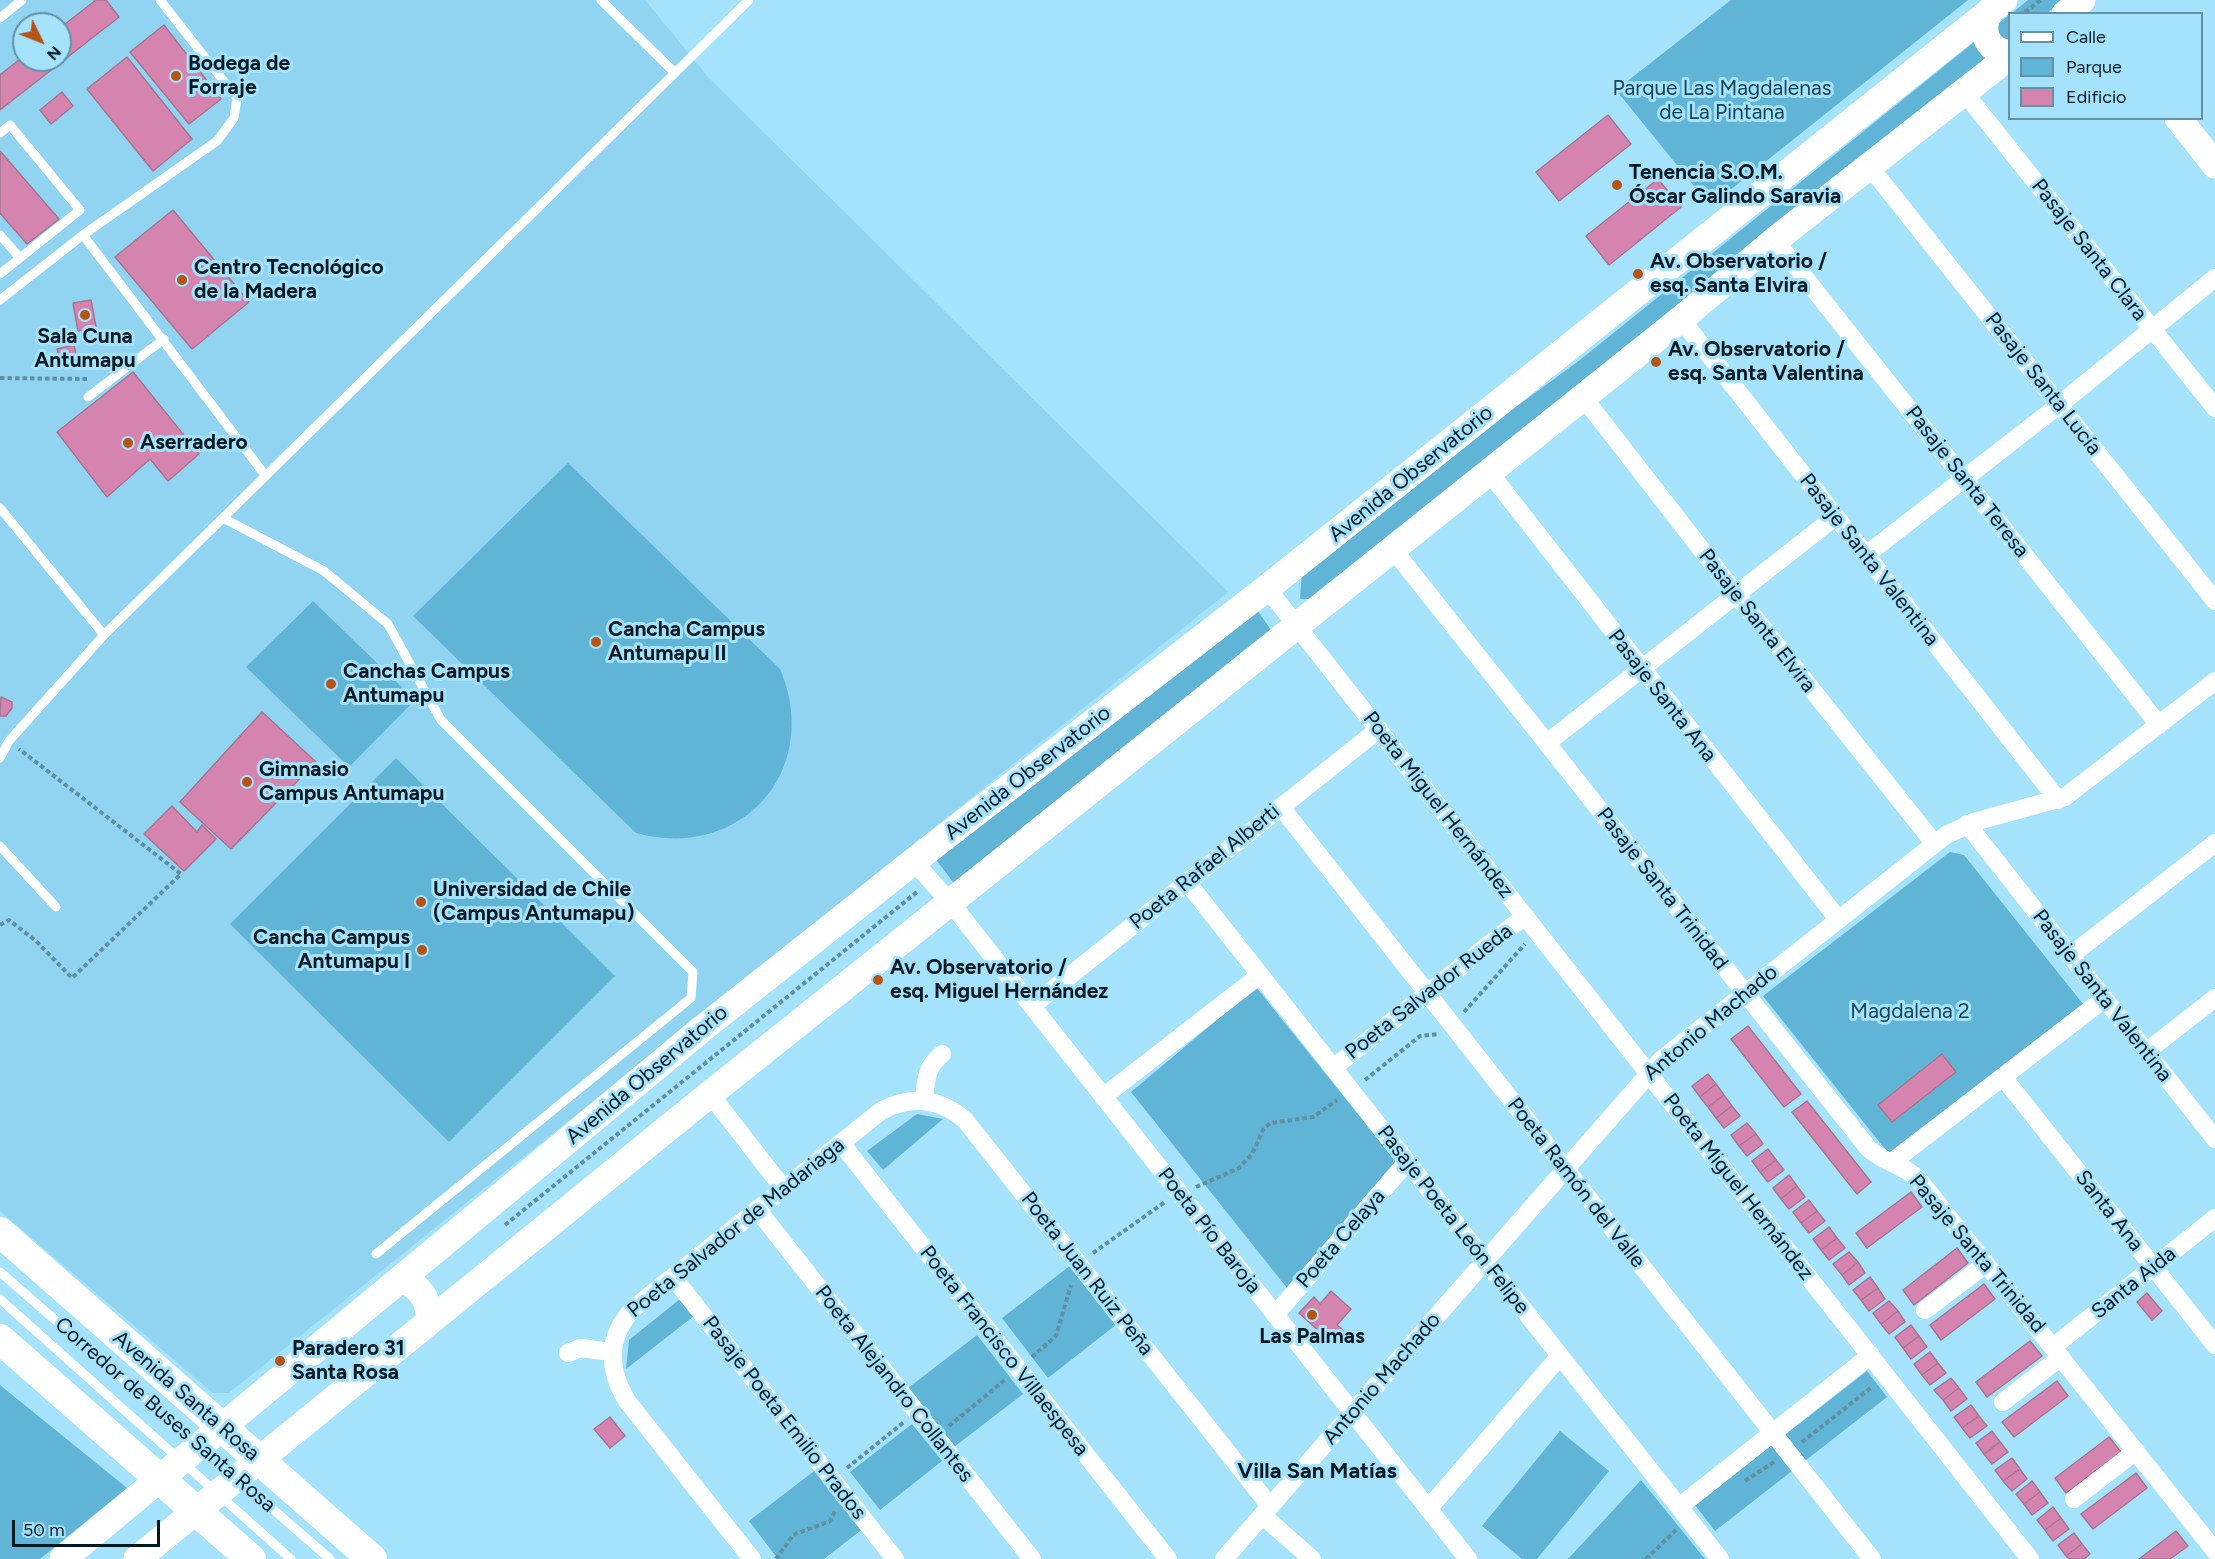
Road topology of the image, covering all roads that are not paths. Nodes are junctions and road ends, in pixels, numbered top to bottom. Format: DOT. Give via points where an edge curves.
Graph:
graph roads {
  1 [pos="22,0"];
  2 [pos="160,0"];
  3 [pos="601,0"];
  4 [pos="749,0"];
  5 [pos="2083,0"];
  6 [pos="1998,5"];
  7 [pos="2068,12"];
  8 [pos="2093,12"];
  9 [pos="0,18"];
  10 [pos="2008,54"];
  11 [pos="2008,57"];
  12 [pos="675,73"];
  13 [pos="1964,92"];
  14 [pos="2180,120"];
  15 [pos="0,133"];
  16 [pos="2215,165"];
  17 [pos="1870,167"];
  18 [pos="0,235"];
  19 [pos="83,235"];
  20 [pos="1775,240"];
  21 [pos="20,258"];
  22 [pos="0,274"];
  23 [pos="2215,278"];
  24 [pos="0,300"];
  25 [pos="1681,319"];
  26 [pos="2152,329"];
  27 [pos="164,339"];
  28 [pos="88,397"];
  29 [pos="1583,397"];
  30 [pos="2059,405"];
  31 [pos="2215,408"];
  32 [pos="1489,472"];
  33 [pos="265,475"];
  34 [pos="1964,478"];
  35 [pos="0,508"];
  36 [pos="1835,517"];
  37 [pos="223,519"];
  38 [pos="1392,548"];
  39 [pos="1866,555"];
  40 [pos="1267,588"];
  41 [pos="1736,594"];
  42 [pos="2215,602"];
  43 [pos="1296,625"];
  44 [pos="104,635"];
  45 [pos="1640,668"];
  46 [pos="2215,681"];
  47 [pos="2159,725"];
  48 [pos="1378,729"];
  49 [pos="1547,743"];
  50 [pos="0,758"];
  51 [pos="2058,800"];
  52 [pos="1281,807"];
  53 [pos="1967,824"];
  54 [pos="1935,843"];
  55 [pos="2215,843"];
  56 [pos="0,846"];
  57 [pos="918,858"];
  58 [pos="1187,882"];
  59 [pos="950,902"];
  60 [pos="56,907"];
  61 [pos="1525,916"];
  62 [pos="1838,919"];
  63 [pos="2070,956"];
  64 [pos="1260,975"];
  65 [pos="1427,993"];
  66 [pos="1744,993"];
  67 [pos="2215,998"];
  68 [pos="2104,999"];
  69 [pos="1032,1006"];
  70 [pos="2146,1052"];
  71 [pos="942,1054"];
  72 [pos="1333,1068"];
  73 [pos="1648,1074"];
  74 [pos="2003,1077"];
  75 [pos="711,1094"];
  76 [pos="1103,1097"];
  77 [pos="924,1100"];
  78 [pos="2215,1139"];
  79 [pos="841,1143"];
  80 [pos="1407,1162"];
  81 [pos="1892,1162"];
  82 [pos="1565,1171"];
  83 [pos="783,1188"];
  84 [pos="757,1209"];
  85 [pos="2215,1218"];
  86 [pos="0,1232"];
  87 [pos="376,1254"];
  88 [pos="1486,1261"];
  89 [pos="1986,1264"];
  90 [pos="2153,1267"];
  91 [pos="0,1272"];
  92 [pos="673,1277"];
  93 [pos="402,1279"];
  94 [pos="0,1299"];
  95 [pos="1925,1311"];
  96 [pos="1275,1316"];
  97 [pos="430,1319"];
  98 [pos="0,1339"];
  99 [pos="2215,1345"];
  100 [pos="611,1352"];
  101 [pos="2057,1352"];
  102 [pos="568,1353"];
  103 [pos="1871,1355"];
  104 [pos="1560,1356"];
  105 [pos="2002,1402"];
  106 [pos="1352,1413"];
  107 [pos="1773,1432"];
  108 [pos="2136,1451"];
  109 [pos="192,1454"];
  110 [pos="227,1484"];
  111 [pos="2074,1499"];
  112 [pos="1428,1509"];
  113 [pos="1266,1511"];
  114 [pos="1683,1513"];
  115 [pos="2215,1551"];
  116 [pos="1458,1555"];
  117 [pos="63,1559"];
  118 [pos="137,1559"];
  119 [pos="251,1559"];
  120 [pos="291,1559"];
  121 [pos="330,1559"];
  122 [pos="372,1559"];
  123 [pos="752,1559"];
  124 [pos="895,1559"];
  125 [pos="1032,1559"];
  126 [pos="1168,1559"];
  127 [pos="1224,1559"];
  128 [pos="1312,1559"];
  129 [pos="1720,1559"];
  130 [pos="1872,1559"];
  131 [pos="2030,1559"];
  1 -- 9 [label="lane"];
  2 -- 19 [label="lane" via="237,98 234,118 217,141"];
  3 -- 12 [label="lane"];
  4 -- 12 [label="lane"];
  5 -- 7 [label="main road"];
  5 -- 8 [label="main road"];
  6 -- 10 [label="main road" via="1984,24 1987,41"];
  6 -- 40 [label="main road, Avenida Observatorio"];
  11 -- 13 [label="main road"];
  12 -- 33 [label="lane"];
  13 -- 17 [label="main road"];
  13 -- 26 [label="street, Pasaje Santa Clara"];
  14 -- 16 [label="main road"];
  15 -- 21 [label="lane" via="10,125 80,210"];
  17 -- 20 [label="main road"];
  17 -- 30 [label="street, Pasaje Santa Lucía"];
  18 -- 21 [label="lane"];
  19 -- 24 [label="lane"];
  19 -- 27 [label="lane"];
  20 -- 25 [label="main road"];
  20 -- 34 [label="street, Pasaje Santa Teresa"];
  21 -- 22 [label="lane"];
  23 -- 26 [label="street"];
  25 -- 29 [label="main road"];
  25 -- 36 [label="street, Pasaje Santa Valentina"];
  26 -- 30 [label="street"];
  26 -- 31 [label="street, Pasaje Santa Clara"];
  27 -- 28 [label="lane"];
  27 -- 33 [label="lane"];
  29 -- 32 [label="main road"];
  29 -- 41 [label="street, Pasaje Santa Elvira"];
  30 -- 34 [label="street"];
  30 -- 42 [label="street, Pasaje Santa Lucía"];
  32 -- 38 [label="main road"];
  32 -- 45 [label="street, Pasaje Santa Ana"];
  33 -- 37 [label="lane"];
  34 -- 39 [label="street"];
  34 -- 47 [label="street, Pasaje Santa Teresa"];
  35 -- 44 [label="lane"];
  36 -- 39 [label="street, Pasaje Santa Valentina"];
  36 -- 41 [label="street"];
  37 -- 44 [label="lane"];
  37 -- 87 [label="lane" via="324,571 388,624 441,720 693,972 690,998"];
  38 -- 43 [label="main road"];
  38 -- 49 [label="street, Pasaje Santa Trinidad"];
  39 -- 51 [label="street, Pasaje Santa Valentina"];
  40 -- 43 [label="street, Poeta Miguel Hernández"];
  40 -- 57 [label="main road, Avenida Observatorio"];
  41 -- 45 [label="street"];
  41 -- 54 [label="street, Pasaje Santa Elvira"];
  43 -- 48 [label="street, Poeta Miguel Hernández"];
  43 -- 59 [label="main road"];
  44 -- 50 [label="lane" via="9,741"];
  45 -- 49 [label="street"];
  45 -- 62 [label="street, Pasaje Santa Ana"];
  46 -- 47 [label="street, Antonio Machado"];
  47 -- 51 [label="street, Antonio Machado"];
  48 -- 52 [label="street, Poeta Rafael Alberti"];
  48 -- 61 [label="street, Poeta Miguel Hernández"];
  49 -- 66 [label="street, Pasaje Santa Trinidad"];
  51 -- 53 [label="street, Antonio Machado"];
  52 -- 58 [label="street, Poeta Rafael Alberti"];
  52 -- 65 [label="street, Poeta Ramón del Valle"];
  53 -- 54 [label="street, Antonio Machado"];
  53 -- 63 [label="street, Pasaje Santa Valentina"];
  54 -- 62 [label="street, Antonio Machado"];
  55 -- 63 [label="street"];
  56 -- 60 [label="lane"];
  57 -- 59 [label="street, Poeta Pío Baroja" via="946,884"];
  57 -- 93 [label="main road, Avenida Observatorio" via="702,1029"];
  58 -- 64 [label="street, Pasaje Poeta León Felipe"];
  58 -- 69 [label="street, Poeta Rafael Alberti"];
  59 -- 69 [label="street, Poeta Pío Baroja"];
  59 -- 75 [label="main road"];
  61 -- 65 [label="street, Poeta Salvador Rueda"];
  61 -- 73 [label="street, Poeta Miguel Hernández"];
  62 -- 66 [label="street, Antonio Machado"];
  63 -- 68 [label="street, Pasaje Santa Valentina"];
  64 -- 72 [label="street, Pasaje Poeta León Felipe"];
  64 -- 76 [label="street"];
  65 -- 72 [label="street, Poeta Salvador Rueda"];
  65 -- 82 [label="street, Poeta Ramón del Valle"];
  66 -- 73 [label="street, Antonio Machado" via="1676,1046"];
  66 -- 81 [label="street, Pasaje Santa Trinidad" via="1868,1148"];
  67 -- 70 [label="street"];
  68 -- 70 [label="street, Pasaje Santa Valentina"];
  68 -- 74 [label="street"];
  69 -- 76 [label="street, Poeta Pío Baroja"];
  70 -- 78 [label="street, Pasaje Santa Valentina"];
  71 -- 77 [label="street" via="929,1067"];
  72 -- 80 [label="street, Pasaje Poeta León Felipe"];
  73 -- 82 [label="street, Antonio Machado"];
  73 -- 103 [label="street, Poeta Miguel Hernández"];
  74 -- 81 [label="street"];
  74 -- 90 [label="street, Santa Ana"];
  75 -- 83 [label="street"];
  75 -- 97 [label="main road"];
  76 -- 96 [label="street, Poeta Pío Baroja"];
  77 -- 79 [label="street, Poeta Salvador de Madariaga" via="892,1105"];
  77 -- 113 [label="street, Poeta Juan Ruiz Peña" via="944,1105 965,1120"];
  79 -- 83 [label="street, Poeta Salvador de Madariaga"];
  79 -- 126 [label="street, Poeta Francisco Villaespesa"];
  80 -- 88 [label="street, Pasaje Poeta León Felipe"];
  80 -- 96 [label="street, Poeta Celaya"];
  81 -- 89 [label="street, Pasaje Santa Trinidad" via="1918,1180"];
  82 -- 88 [label="street, Antonio Machado"];
  82 -- 107 [label="street, Poeta Ramón del Valle"];
  83 -- 84 [label="street, Poeta Salvador de Madariaga"];
  84 -- 92 [label="street, Poeta Salvador de Madariaga"];
  84 -- 125 [label="street, Poeta Alejandro Collantes"];
  85 -- 90 [label="street, Santa Aida"];
  86 -- 109 [label="main road, Avenida Santa Rosa"];
  88 -- 104 [label="street, Pasaje Poeta León Felipe"];
  88 -- 106 [label="street, Antonio Machado"];
  89 -- 95 [label="street"];
  89 -- 101 [label="street, Pasaje Santa Trinidad"];
  90 -- 99 [label="street, Santa Ana"];
  90 -- 101 [label="street, Santa Aida"];
  91 -- 109 [label="lane, Corredor de Buses Santa Rosa"];
  92 -- 100 [label="street, Poeta Salvador de Madariaga" via="626,1317 618,1328"];
  92 -- 124 [label="street, Pasaje Poeta Emilio Prados"];
  93 -- 97 [label="main road" via="427,1300"];
  93 -- 109 [label="main road, Avenida Observatorio"];
  94 -- 109 [label="lane, Corredor de Buses Santa Rosa"];
  96 -- 106 [label="street, Poeta Pío Baroja"];
  97 -- 110 [label="main road"];
  98 -- 109 [label="main road, Avenida Santa Rosa"];
  100 -- 102 [label="street" via="580,1348"];
  100 -- 123 [label="street" via="615,1378 627,1401"];
  101 -- 105 [label="street, Santa Aida"];
  101 -- 108 [label="street, Pasaje Santa Trinidad"];
  103 -- 107 [label="street"];
  103 -- 131 [label="street, Poeta Miguel Hernández"];
  104 -- 112 [label="street"];
  104 -- 114 [label="street, Pasaje Poeta León Felipe"];
  106 -- 112 [label="street, Poeta Pío Baroja"];
  106 -- 113 [label="street, Antonio Machado"];
  107 -- 114 [label="street"];
  107 -- 130 [label="street, Poeta Ramón del Valle"];
  108 -- 111 [label="street"];
  108 -- 115 [label="street, Pasaje Santa Trinidad"];
  109 -- 110 [label="main road, Avenida Santa Rosa"];
  109 -- 110 [label="main road, Avenida Santa Rosa"];
  109 -- 117 [label="main road, Avenida Observatorio"];
  110 -- 118 [label="main road"];
  110 -- 119 [label="main road, Avenida Santa Rosa"];
  110 -- 120 [label="lane, Corredor de Buses Santa Rosa"];
  110 -- 121 [label="lane, Corredor de Buses Santa Rosa"];
  110 -- 122 [label="main road, Avenida Santa Rosa"];
  112 -- 116 [label="street, Poeta Pío Baroja"];
  113 -- 127 [label="street, Antonio Machado"];
  113 -- 128 [label="street, Poeta Juan Ruiz Peña"];
  114 -- 129 [label="street, Pasaje Poeta León Felipe"];
}
